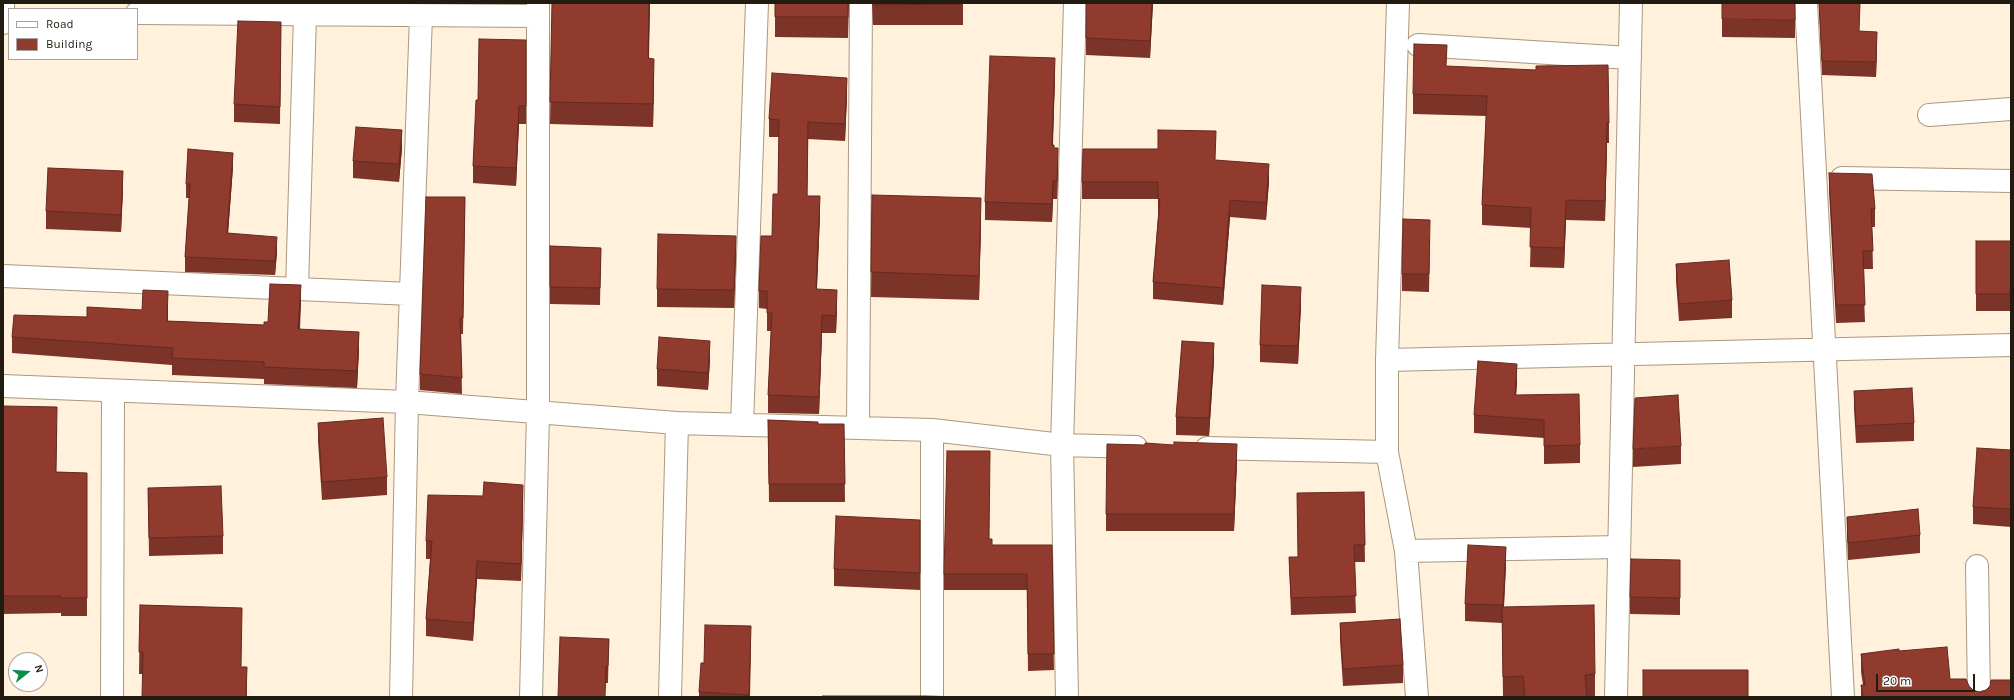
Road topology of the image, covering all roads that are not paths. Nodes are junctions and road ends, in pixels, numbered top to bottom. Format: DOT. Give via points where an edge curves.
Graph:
graph roads {
  1 [pos="3,3"];
  2 [pos="757,3"];
  3 [pos="861,3"];
  4 [pos="1074,3"];
  5 [pos="1398,3"];
  6 [pos="1631,3"];
  7 [pos="1806,3"];
  8 [pos="538,9"];
  9 [pos="3,12"];
  10 [pos="138,13"];
  11 [pos="304,14"];
  12 [pos="421,16"];
  13 [pos="3,23"];
  14 [pos="1398,44"];
  15 [pos="1630,58"];
  16 [pos="2011,109"];
  17 [pos="1929,116"];
  18 [pos="1816,178"];
  19 [pos="2011,181"];
  20 [pos="3,276"];
  21 [pos="297,289"];
  22 [pos="411,294"];
  23 [pos="2011,345"];
  24 [pos="1825,350"];
  25 [pos="1623,355"];
  26 [pos="1387,360"];
  27 [pos="3,386"];
  28 [pos="113,391"];
  29 [pos="407,402"];
  30 [pos="538,413"];
  31 [pos="677,423"];
  32 [pos="742,425"];
  33 [pos="858,426"];
  34 [pos="932,430"];
  35 [pos="1062,445"];
  36 [pos="1158,447"];
  37 [pos="1189,448"];
  38 [pos="1387,452"];
  39 [pos="1619,547"];
  40 [pos="1406,551"];
  41 [pos="1977,566"];
  42 [pos="112,697"];
  43 [pos="401,697"];
  44 [pos="531,697"];
  45 [pos="670,697"];
  46 [pos="932,697"];
  47 [pos="1068,697"];
  48 [pos="1417,697"];
  49 [pos="1616,697"];
  50 [pos="1843,697"];
  51 [pos="1979,697"];
  1 -- 9 [label="street"];
  2 -- 32 [label="street"];
  3 -- 33 [label="street"];
  4 -- 35 [label="street"];
  5 -- 14 [label="street"];
  6 -- 15 [label="street"];
  7 -- 18 [label="street"];
  8 -- 12 [label="street"];
  8 -- 30 [label="street"];
  9 -- 13 [label="street"];
  10 -- 11 [label="street"];
  11 -- 12 [label="street"];
  11 -- 21 [label="street"];
  12 -- 22 [label="street"];
  14 -- 15 [label="street"];
  14 -- 26 [label="street"];
  15 -- 25 [label="street"];
  16 -- 17 [label="street"];
  18 -- 19 [label="street"];
  18 -- 24 [label="street"];
  20 -- 21 [label="street"];
  21 -- 22 [label="street"];
  22 -- 29 [label="street"];
  23 -- 24 [label="street"];
  24 -- 25 [label="street"];
  24 -- 50 [label="street"];
  25 -- 26 [label="street"];
  25 -- 39 [label="street"];
  26 -- 38 [label="street"];
  27 -- 28 [label="street"];
  28 -- 29 [label="street"];
  28 -- 42 [label="street"];
  29 -- 30 [label="street"];
  29 -- 43 [label="street"];
  30 -- 31 [label="street"];
  30 -- 44 [label="street"];
  31 -- 32 [label="street"];
  31 -- 45 [label="street"];
  32 -- 33 [label="street"];
  33 -- 34 [label="street"];
  34 -- 35 [label="street"];
  34 -- 46 [label="street"];
  35 -- 36 [label="street"];
  35 -- 47 [label="street"];
  37 -- 38 [label="street"];
  38 -- 40 [label="street"];
  39 -- 40 [label="street"];
  39 -- 49 [label="street"];
  40 -- 48 [label="street"];
  41 -- 51 [label="street"];
}
